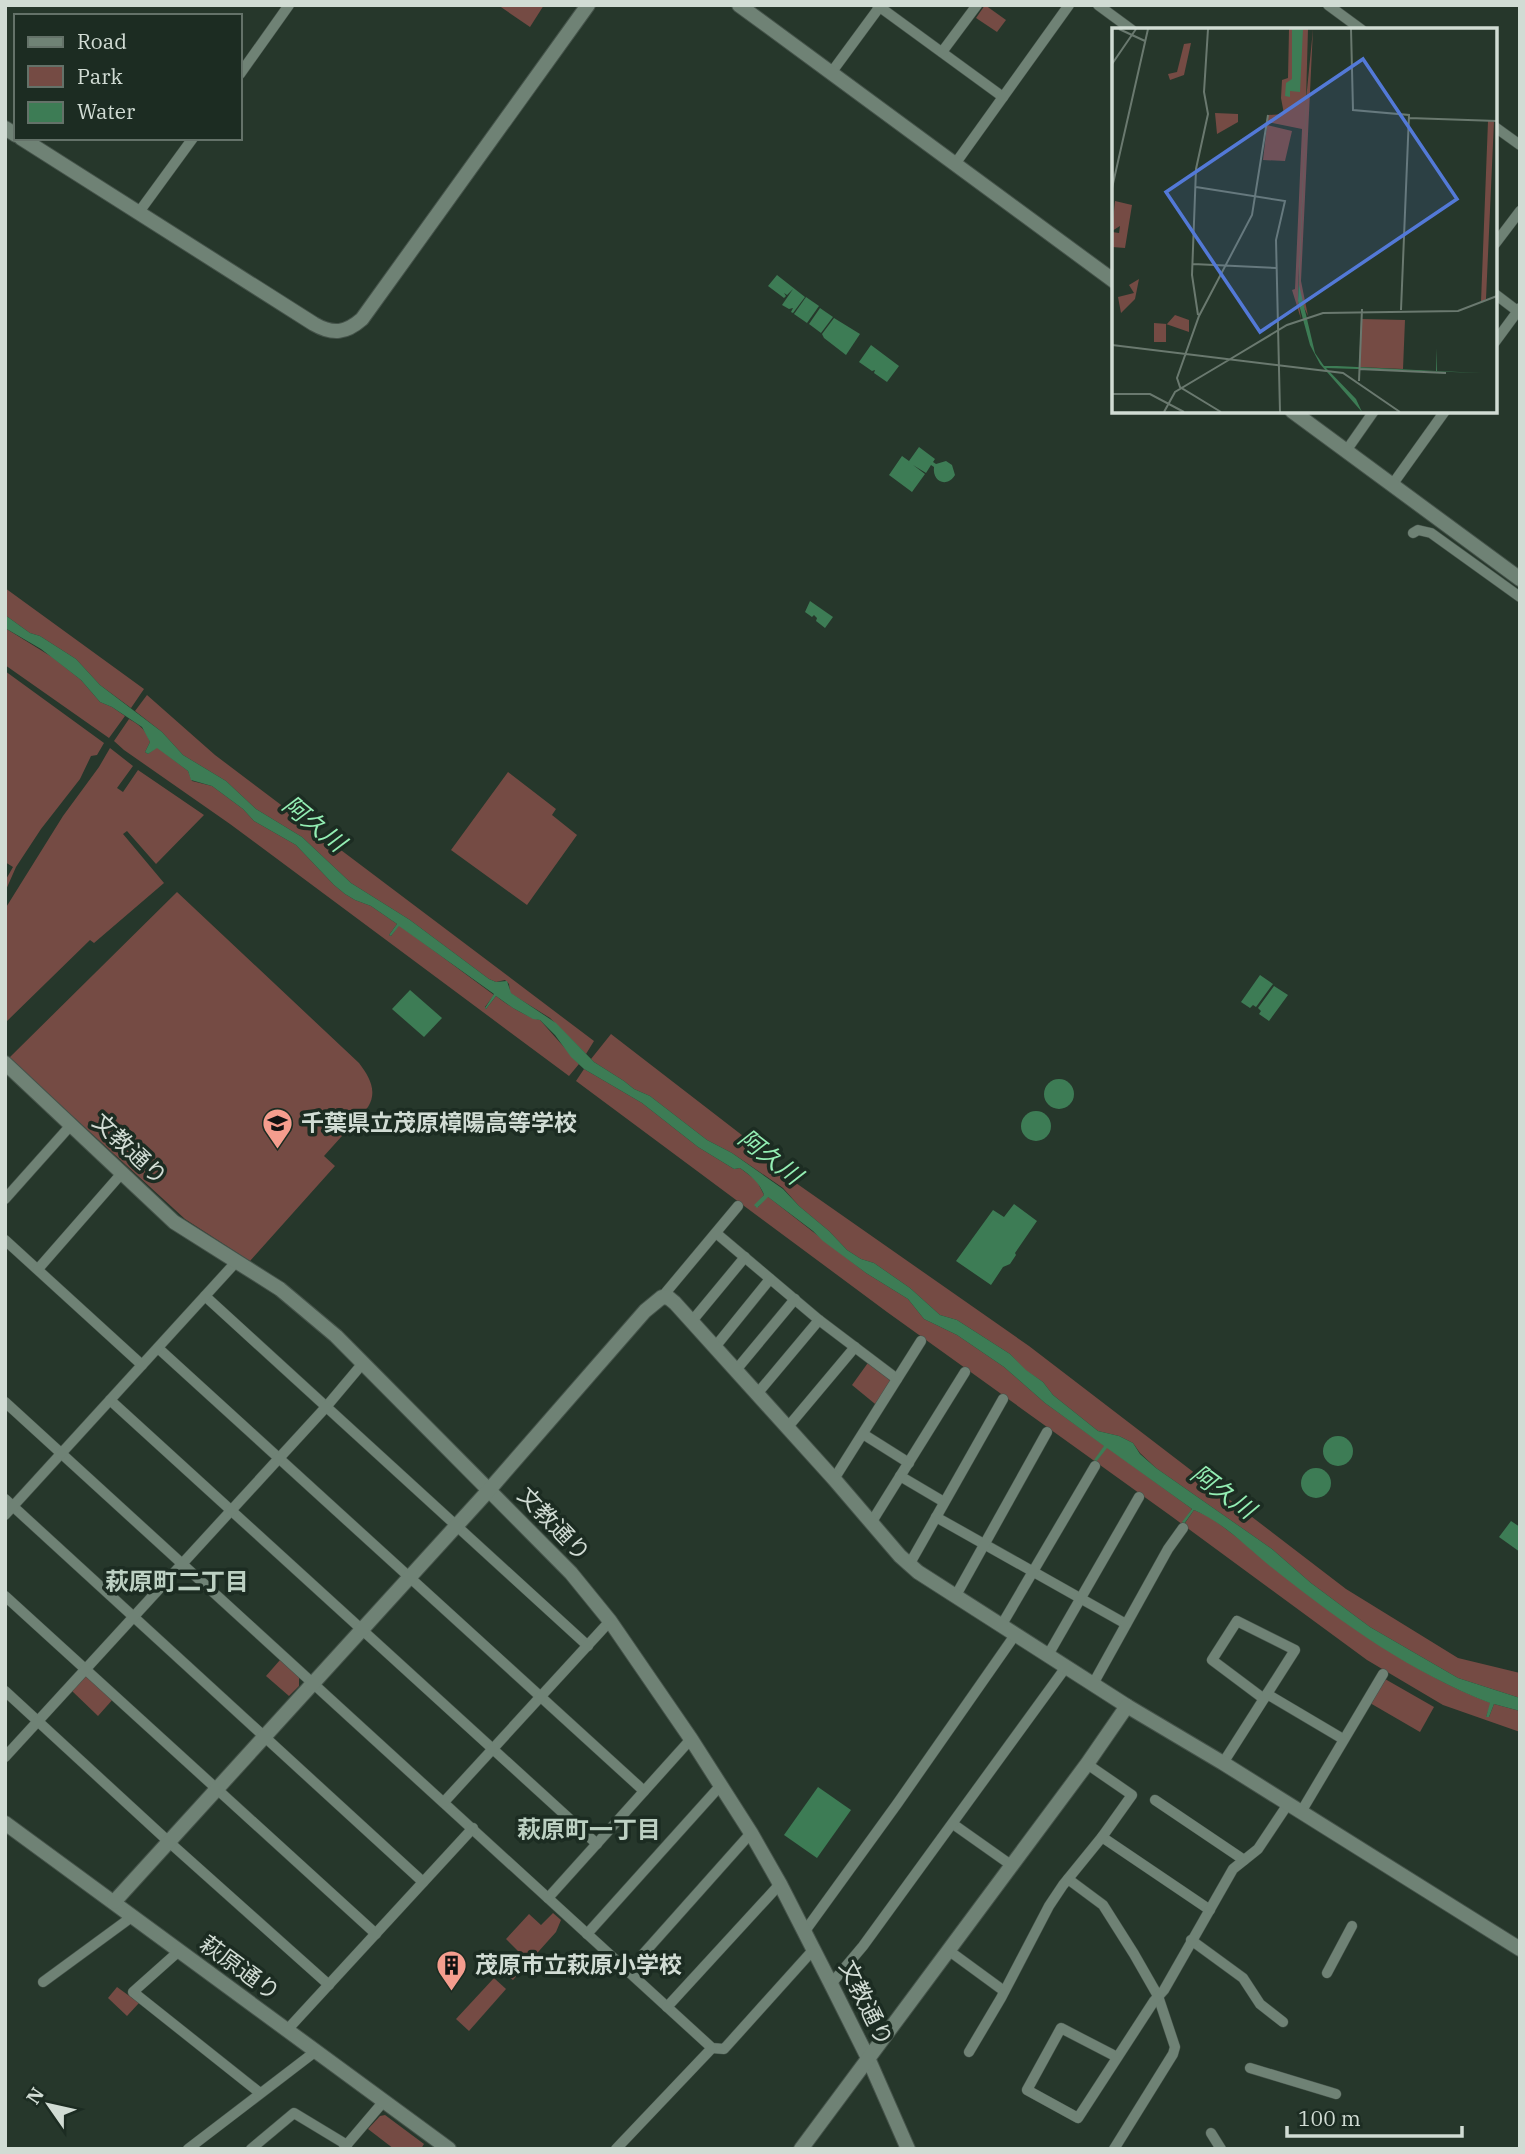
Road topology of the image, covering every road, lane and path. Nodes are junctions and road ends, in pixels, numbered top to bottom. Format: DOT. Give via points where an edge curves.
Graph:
graph roads {
  1 [pos="289,5"];
  2 [pos="588,5"];
  3 [pos="739,5"];
  4 [pos="977,5"];
  5 [pos="1069,5"];
  6 [pos="1098,5"];
  7 [pos="1328,5"];
  8 [pos="879,6"];
  9 [pos="1129,28"];
  10 [pos="1359,28"];
  11 [pos="942,52"];
  12 [pos="242,71"];
  13 [pos="831,73"];
  14 [pos="1003,97"];
  15 [pos="1497,128"];
  16 [pos="24,140"];
  17 [pos="192,140"];
  18 [pos="1520,145"];
  19 [pos="955,164"];
  20 [pos="1520,211"];
  21 [pos="139,212"];
  22 [pos="1497,241"];
  23 [pos="1112,280"];
  24 [pos="1497,296"];
  25 [pos="1519,311"];
  26 [pos="1497,339"];
  27 [pos="1295,413"];
  28 [pos="1373,413"];
  29 [pos="1444,413"];
  30 [pos="1346,451"];
  31 [pos="1392,485"];
  32 [pos="1413,533"];
  33 [pos="1520,579"];
  34 [pos="1520,597"];
  35 [pos="5,1063"];
  36 [pos="71,1125"];
  37 [pos="122,1173"];
  38 [pos="5,1199"];
  39 [pos="738,1206"];
  40 [pos="716,1233"];
  41 [pos="5,1240"];
  42 [pos="745,1257"];
  43 [pos="236,1262"];
  44 [pos="38,1269"];
  45 [pos="770,1279"];
  46 [pos="205,1296"];
  47 [pos="662,1297"];
  48 [pos="795,1299"];
  49 [pos="819,1320"];
  50 [pos="692,1321"];
  51 [pos="921,1341"];
  52 [pos="715,1347"];
  53 [pos="855,1347"];
  54 [pos="158,1348"];
  55 [pos="363,1363"];
  56 [pos="142,1365"];
  57 [pos="736,1370"];
  58 [pos="965,1371"];
  59 [pos="897,1379"];
  60 [pos="757,1394"];
  61 [pos="1003,1399"];
  62 [pos="110,1400"];
  63 [pos="5,1402"];
  64 [pos="326,1407"];
  65 [pos="788,1428"];
  66 [pos="1047,1432"];
  67 [pos="863,1434"];
  68 [pos="61,1454"];
  69 [pos="278,1459"];
  70 [pos="909,1463"];
  71 [pos="1095,1466"];
  72 [pos="900,1476"];
  73 [pos="834,1479"];
  74 [pos="489,1490"];
  75 [pos="1139,1497"];
  76 [pos="944,1502"];
  77 [pos="9,1503"];
  78 [pos="231,1511"];
  79 [pos="5,1515"];
  80 [pos="936,1517"];
  81 [pos="871,1522"];
  82 [pos="456,1527"];
  83 [pos="1182,1528"];
  84 [pos="984,1545"];
  85 [pos="183,1563"];
  86 [pos="909,1565"];
  87 [pos="1032,1571"];
  88 [pos="409,1578"];
  89 [pos="5,1596"];
  90 [pos="955,1597"];
  91 [pos="1079,1598"];
  92 [pos="134,1617"];
  93 [pos="610,1620"];
  94 [pos="1126,1624"];
  95 [pos="1001,1626"];
  96 [pos="361,1630"];
  97 [pos="1015,1635"];
  98 [pos="588,1646"];
  99 [pos="1048,1655"];
  100 [pos="1066,1667"];
  101 [pos="86,1669"];
  102 [pos="1383,1674"];
  103 [pos="312,1684"];
  104 [pos="1093,1684"];
  105 [pos="5,1691"];
  106 [pos="540,1697"];
  107 [pos="1266,1697"];
  108 [pos="1127,1706"];
  109 [pos="38,1721"];
  110 [pos="264,1737"];
  111 [pos="691,1739"];
  112 [pos="1343,1739"];
  113 [pos="493,1749"];
  114 [pos="5,1757"];
  115 [pos="1223,1763"];
  116 [pos="1087,1764"];
  117 [pos="721,1786"];
  118 [pos="216,1789"];
  119 [pos="644,1791"];
  120 [pos="1156,1800"];
  121 [pos="444,1802"];
  122 [pos="1287,1804"];
  123 [pos="1301,1812"];
  124 [pos="5,1823"];
  125 [pos="953,1824"];
  126 [pos="473,1828"];
  127 [pos="751,1833"];
  128 [pos="1102,1837"];
  129 [pos="169,1842"];
  130 [pos="597,1844"];
  131 [pos="1244,1860"];
  132 [pos="1011,1865"];
  133 [pos="1068,1879"];
  134 [pos="423,1882"];
  135 [pos="780,1884"];
  136 [pos="548,1898"];
  137 [pos="114,1902"];
  138 [pos="1210,1910"];
  139 [pos="133,1916"];
  140 [pos="1352,1926"];
  141 [pos="804,1931"];
  142 [pos="376,1934"];
  143 [pos="587,1934"];
  144 [pos="1191,1940"];
  145 [pos="814,1949"];
  146 [pos="1520,1949"];
  147 [pos="948,1950"];
  148 [pos="179,1951"];
  149 [pos="628,1971"];
  150 [pos="1327,1973"];
  151 [pos="43,1982"];
  152 [pos="831,1984"];
  153 [pos="329,1985"];
  154 [pos="1004,1991"];
  155 [pos="1158,1996"];
  156 [pos="667,2007"];
  157 [pos="1283,2022"];
  158 [pos="287,2030"];
  159 [pos="712,2048"];
  160 [pos="316,2051"];
  161 [pos="969,2052"];
  162 [pos="1117,2057"];
  163 [pos="868,2058"];
  164 [pos="1250,2068"];
  165 [pos="260,2093"];
  166 [pos="1336,2094"];
  167 [pos="384,2101"];
  168 [pos="1211,2133"];
  169 [pos="345,2147"];
  170 [pos="188,2149"];
  171 [pos="251,2149"];
  172 [pos="449,2149"];
  173 [pos="616,2149"];
  174 [pos="800,2149"];
  175 [pos="908,2149"];
  176 [pos="1114,2149"];
  177 [pos="1221,2149"];
  1 -- 12 [label="street"];
  2 -- 21 [label="street" via="353,327 333,333 324,330"];
  3 -- 13 [label="street"];
  4 -- 11 [label="street"];
  5 -- 14 [label="street"];
  6 -- 9 [label="street"];
  7 -- 10 [label="street"];
  8 -- 11 [label="street"];
  8 -- 13 [label="street"];
  11 -- 14 [label="street"];
  13 -- 19 [label="street"];
  14 -- 19 [label="street"];
  15 -- 18 [label="street"];
  16 -- 21 [label="street"];
  17 -- 21 [label="street"];
  19 -- 23 [label="street"];
  20 -- 22 [label="street"];
  24 -- 25 [label="street"];
  25 -- 26 [label="street"];
  27 -- 30 [label="street"];
  28 -- 30 [label="street"];
  29 -- 31 [label="street"];
  30 -- 31 [label="street"];
  31 -- 33 [label="street"];
  32 -- 34 [label="street" via="1431,533"];
  35 -- 36 [label="street, 文教通り"];
  36 -- 37 [label="street, 文教通り"];
  36 -- 38 [label="street"];
  37 -- 43 [label="street, 文教通り" via="174,1222"];
  37 -- 44 [label="street"];
  39 -- 40 [label="street"];
  40 -- 42 [label="street"];
  40 -- 47 [label="street"];
  41 -- 44 [label="street"];
  42 -- 45 [label="street"];
  42 -- 50 [label="street"];
  43 -- 46 [label="street"];
  43 -- 55 [label="street, 文教通り" via="296,1301"];
  44 -- 56 [label="street"];
  45 -- 48 [label="street"];
  45 -- 52 [label="street"];
  46 -- 54 [label="street"];
  46 -- 64 [label="street"];
  47 -- 50 [label="street" via="669,1298"];
  47 -- 74 [label="street"];
  48 -- 49 [label="street"];
  48 -- 57 [label="street"];
  49 -- 53 [label="street"];
  49 -- 60 [label="street"];
  50 -- 52 [label="street"];
  51 -- 59 [label="street"];
  52 -- 57 [label="street"];
  53 -- 59 [label="street"];
  53 -- 65 [label="street"];
  54 -- 56 [label="street"];
  54 -- 69 [label="street"];
  55 -- 64 [label="street"];
  55 -- 74 [label="street, 文教通り"];
  56 -- 62 [label="street"];
  57 -- 60 [label="street"];
  58 -- 70 [label="street"];
  59 -- 67 [label="street"];
  60 -- 65 [label="street"];
  61 -- 76 [label="street"];
  62 -- 68 [label="street"];
  62 -- 78 [label="street"];
  63 -- 68 [label="street"];
  64 -- 69 [label="street"];
  64 -- 82 [label="street"];
  65 -- 73 [label="street"];
  66 -- 84 [label="street"];
  67 -- 70 [label="street"];
  67 -- 73 [label="street"];
  68 -- 77 [label="street"];
  68 -- 85 [label="street"];
  69 -- 78 [label="street"];
  69 -- 88 [label="street"];
  70 -- 72 [label="street"];
  71 -- 87 [label="street"];
  72 -- 76 [label="street"];
  72 -- 81 [label="street"];
  73 -- 81 [label="street"];
  74 -- 82 [label="street"];
  74 -- 93 [label="street, 文教通り" via="572,1573"];
  75 -- 91 [label="street"];
  76 -- 80 [label="street"];
  77 -- 79 [label="street"];
  77 -- 92 [label="street"];
  78 -- 85 [label="street"];
  78 -- 96 [label="street"];
  80 -- 84 [label="street"];
  80 -- 86 [label="street"];
  81 -- 86 [label="street"];
  82 -- 88 [label="street"];
  82 -- 98 [label="street"];
  83 -- 94 [label="street"];
  84 -- 87 [label="street"];
  84 -- 90 [label="street"];
  85 -- 92 [label="street"];
  85 -- 103 [label="street"];
  86 -- 90 [label="street"];
  87 -- 91 [label="street"];
  87 -- 95 [label="street"];
  88 -- 96 [label="street"];
  88 -- 106 [label="street"];
  89 -- 101 [label="street"];
  90 -- 95 [label="street"];
  91 -- 94 [label="street"];
  91 -- 99 [label="street"];
  92 -- 101 [label="street"];
  92 -- 110 [label="street"];
  93 -- 98 [label="street"];
  93 -- 111 [label="street, 文教通り"];
  94 -- 104 [label="street"];
  95 -- 97 [label="street"];
  96 -- 103 [label="street"];
  96 -- 113 [label="street"];
  97 -- 99 [label="street"];
  97 -- 141 [label="street"];
  98 -- 106 [label="street"];
  99 -- 100 [label="street"];
  100 -- 104 [label="street"];
  100 -- 125 [label="street"];
  101 -- 109 [label="street"];
  101 -- 118 [label="street"];
  102 -- 112 [label="street"];
  103 -- 110 [label="street"];
  103 -- 121 [label="street"];
  104 -- 108 [label="street"];
  105 -- 109 [label="street"];
  106 -- 113 [label="street"];
  106 -- 119 [label="street"];
  107 -- 107 [label="street" via="1295,1650 1237,1621 1212,1660"];
  107 -- 112 [label="street"];
  107 -- 115 [label="street"];
  108 -- 115 [label="street"];
  108 -- 116 [label="street"];
  109 -- 114 [label="street"];
  109 -- 129 [label="street"];
  110 -- 118 [label="street"];
  110 -- 134 [label="street"];
  111 -- 117 [label="street, 文教通り"];
  111 -- 119 [label="street"];
  112 -- 123 [label="street"];
  113 -- 121 [label="street"];
  113 -- 130 [label="street"];
  115 -- 122 [label="street"];
  116 -- 128 [label="street" via="1132,1795"];
  116 -- 132 [label="street"];
  117 -- 127 [label="street, 文教通り"];
  117 -- 143 [label="street"];
  118 -- 129 [label="street"];
  118 -- 142 [label="street"];
  119 -- 130 [label="street"];
  120 -- 131 [label="street"];
  121 -- 126 [label="street"];
  122 -- 123 [label="street"];
  122 -- 131 [label="street" via="1258,1849"];
  123 -- 146 [label="street"];
  124 -- 137 [label="street, 萩原通り"];
  125 -- 132 [label="street"];
  125 -- 152 [label="street"];
  126 -- 134 [label="street"];
  126 -- 136 [label="street"];
  127 -- 135 [label="street, 文教通り"];
  127 -- 149 [label="street"];
  128 -- 133 [label="street"];
  128 -- 138 [label="street"];
  129 -- 137 [label="street"];
  129 -- 153 [label="street"];
  130 -- 136 [label="street"];
  131 -- 138 [label="street" via="1233,1869"];
  132 -- 147 [label="street"];
  133 -- 154 [label="street"];
  133 -- 155 [label="street" via="1103,1905"];
  134 -- 142 [label="street"];
  135 -- 141 [label="street, 文教通り"];
  135 -- 156 [label="street"];
  136 -- 143 [label="street"];
  137 -- 139 [label="street, 萩原通り"];
  138 -- 144 [label="street"];
  139 -- 148 [label="street, 萩原通り"];
  139 -- 151 [label="street"];
  140 -- 150 [label="street"];
  141 -- 145 [label="street, 文教通り"];
  142 -- 153 [label="street"];
  143 -- 149 [label="street"];
  144 -- 155 [label="street"];
  144 -- 157 [label="street" via="1243,1978 1260,2004"];
  145 -- 152 [label="street, 文教通り"];
  145 -- 159 [label="street" via="724,2049"];
  147 -- 154 [label="street"];
  147 -- 163 [label="street"];
  148 -- 158 [label="street, 萩原通り"];
  148 -- 165 [label="street" via="133,1992"];
  149 -- 156 [label="street"];
  152 -- 163 [label="street, 文教通り"];
  153 -- 158 [label="street"];
  154 -- 161 [label="street"];
  155 -- 162 [label="street"];
  155 -- 176 [label="street" via="1175,2051"];
  156 -- 159 [label="street"];
  158 -- 160 [label="street, 萩原通り"];
  159 -- 173 [label="street"];
  160 -- 165 [label="street"];
  160 -- 167 [label="street, 萩原通り"];
  162 -- 162 [label="street" via="1078,2118 1027,2090 1061,2028"];
  163 -- 174 [label="street"];
  163 -- 175 [label="street, 文教通り"];
  164 -- 166 [label="street"];
  165 -- 170 [label="street"];
  167 -- 169 [label="street"];
  167 -- 172 [label="street, 萩原通り"];
  168 -- 177 [label="street"];
  169 -- 171 [label="street" via="294,2113"];
}
